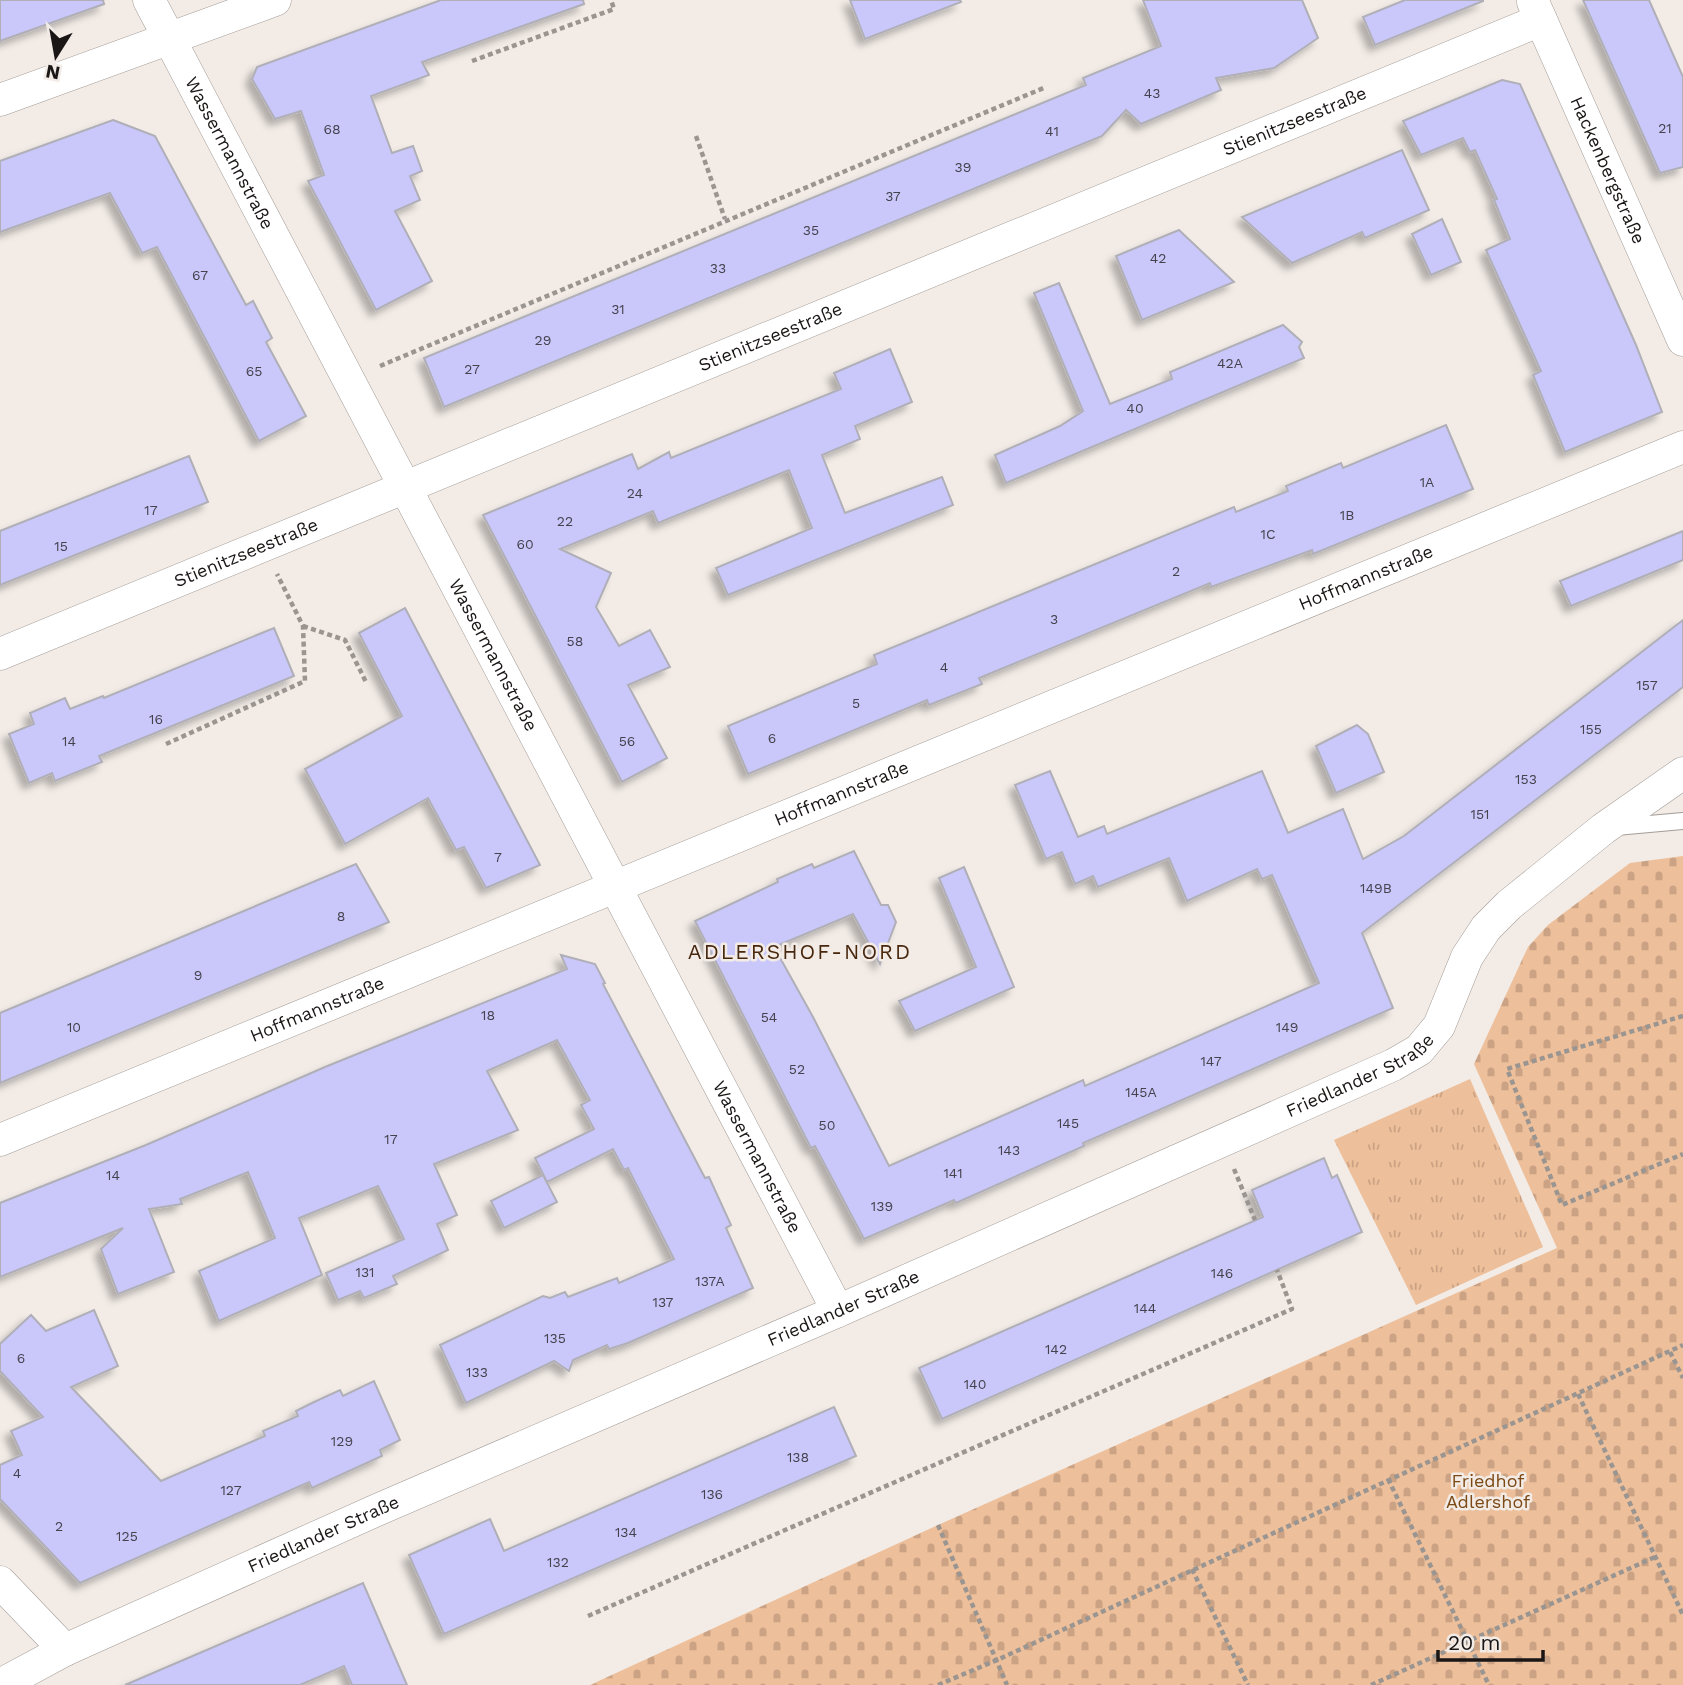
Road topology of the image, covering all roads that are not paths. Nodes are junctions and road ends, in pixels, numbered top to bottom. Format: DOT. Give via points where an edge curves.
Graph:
graph roads {
  1 [pos="149,0"];
  2 [pos="275,0"];
  3 [pos="1537,10"];
  4 [pos="169,38"];
  5 [pos="0,100"];
  6 [pos="1683,340"];
  7 [pos="1683,447"];
  8 [pos="404,488"];
  9 [pos="0,653"];
  10 [pos="1683,774"];
  11 [pos="1683,821"];
  12 [pos="1604,829"];
  13 [pos="614,886"];
  14 [pos="0,1140"];
  15 [pos="838,1311"];
  16 [pos="0,1582"];
  17 [pos="65,1650"];
  18 [pos="0,1685"];
  1 -- 4 [label="street, Wassermannstraße"];
  2 -- 4 [label="street"];
  3 -- 6 [label="street, Hackenbergstraße"];
  3 -- 8 [label="street, Stienitzseestraße"];
  4 -- 5 [label="street"];
  4 -- 8 [label="street, Wassermannstraße"];
  7 -- 13 [label="street, Hoffmannstraße"];
  8 -- 9 [label="street, Stienitzseestraße"];
  8 -- 13 [label="street, Wassermannstraße"];
  10 -- 12 [label="street, Friedlander Straße"];
  11 -- 12 [label="lane"];
  12 -- 15 [label="street, Friedlander Straße" via="1486,928 1467,957 1439,1026 1419,1050"];
  13 -- 14 [label="street, Hoffmannstraße"];
  13 -- 15 [label="street, Wassermannstraße"];
  15 -- 17 [label="street, Friedlander Straße"];
  16 -- 17 [label="street"];
  17 -- 18 [label="street, Friedlander Straße"];
}
